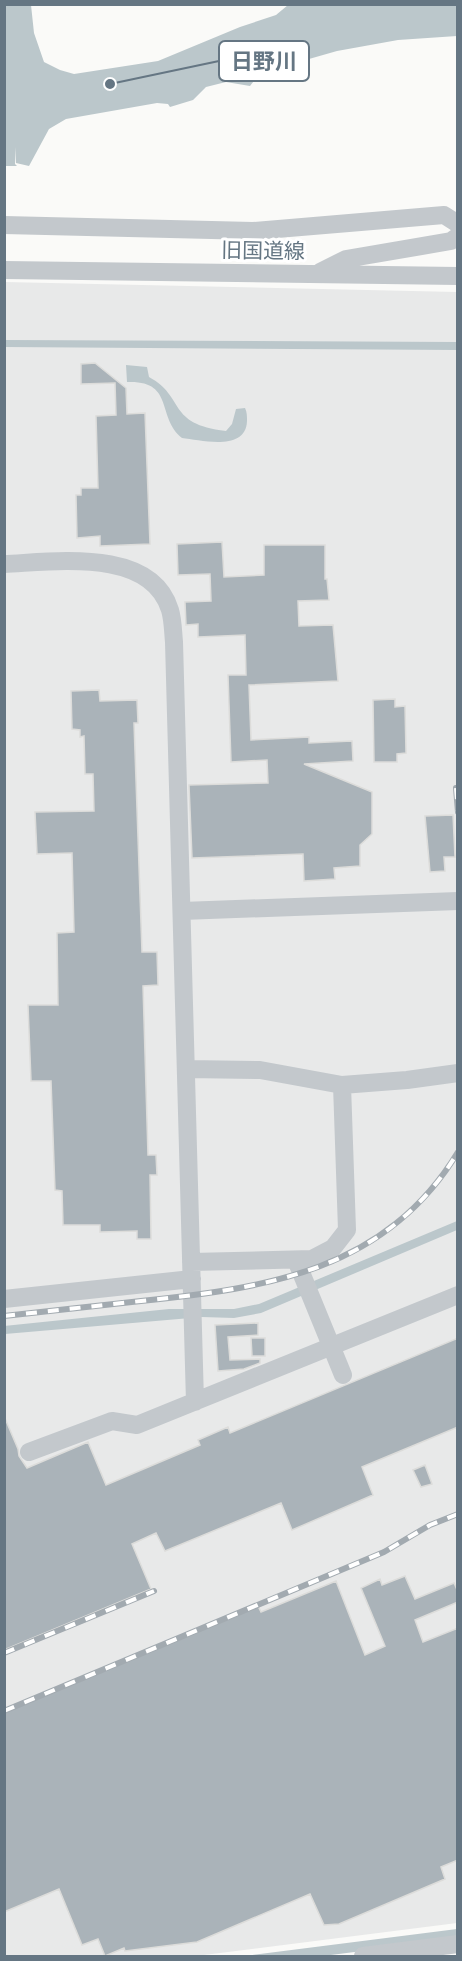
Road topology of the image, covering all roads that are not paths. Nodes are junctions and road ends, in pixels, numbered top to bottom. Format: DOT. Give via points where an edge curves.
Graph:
graph roads {
  1 [pos="458,224"];
  2 [pos="4,225"];
  3 [pos="458,236"];
  4 [pos="458,264"];
  5 [pos="4,270"];
  6 [pos="315,274"];
  7 [pos="394,275"];
  8 [pos="458,276"];
  9 [pos="4,564"];
  10 [pos="458,901"];
  11 [pos="182,911"];
  12 [pos="186,1069"];
  13 [pos="458,1073"];
  14 [pos="342,1084"];
  15 [pos="296,1260"];
  16 [pos="191,1271"];
  17 [pos="458,1295"];
  18 [pos="4,1299"];
  19 [pos="330,1348"];
  20 [pos="342,1375"];
  21 [pos="195,1402"];
  22 [pos="29,1452"];
  23 [pos="458,1944"];
  24 [pos="363,1956"];
  1 -- 2 [label="street" via="444,215 253,231"];
  3 -- 6 [label="street" via="451,241 346,259"];
  4 -- 7 [label="street" via="430,264"];
  5 -- 6 [label="street, 旧国道線"];
  6 -- 7 [label="street, 旧国道線"];
  7 -- 8 [label="street, 旧国道線"];
  9 -- 11 [label="street" via="88,560 115,564 139,574 159,590 170,609"];
  10 -- 11 [label="street"];
  11 -- 12 [label="street"];
  12 -- 14 [label="street" via="260,1070"];
  12 -- 16 [label="street"];
  13 -- 14 [label="street"];
  14 -- 15 [label="street" via="347,1230 333,1248 312,1259"];
  15 -- 16 [label="street"];
  15 -- 19 [label="street"];
  16 -- 18 [label="street"];
  16 -- 21 [label="street"];
  17 -- 19 [label="street"];
  19 -- 20 [label="street"];
  19 -- 21 [label="street"];
  21 -- 22 [label="street" via="137,1425 112,1421"];
  23 -- 24 [label="street"];
}
